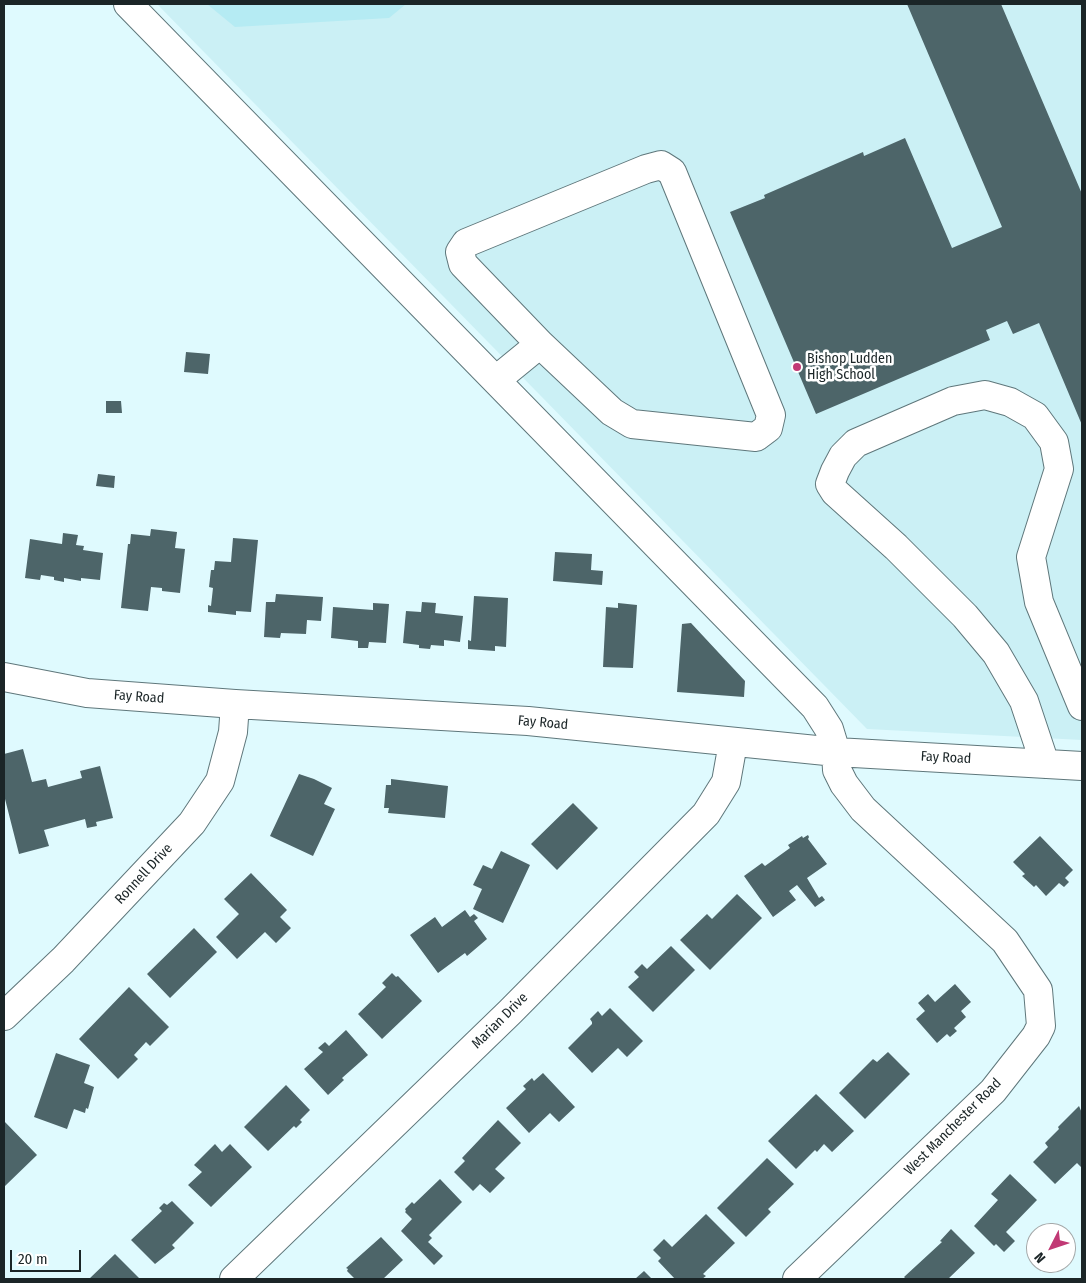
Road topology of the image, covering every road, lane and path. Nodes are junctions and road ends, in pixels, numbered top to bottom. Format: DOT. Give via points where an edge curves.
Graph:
graph roads {
  1 [pos="128,4"];
  2 [pos="540,344"];
  3 [pos="496,380"];
  4 [pos="4,677"];
  5 [pos="235,704"];
  6 [pos="1082,706"];
  7 [pos="733,742"];
  8 [pos="836,752"];
  9 [pos="1045,764"];
  10 [pos="1082,766"];
  11 [pos="4,1016"];
  12 [pos="234,1279"];
  13 [pos="797,1279"];
  1 -- 3 [label="street, West Manchester Road"];
  2 -- 2 [label="street" via="612,412 632,424 756,437 768,428 771,415 698,235 672,172 661,165 466,243 460,252 463,264"];
  2 -- 3 [label="street"];
  3 -- 8 [label="street, West Manchester Road" via="815,707 829,729"];
  4 -- 5 [label="street, Fay Road" via="87,692"];
  5 -- 7 [label="street, Fay Road" via="528,721"];
  5 -- 11 [label="street, Ronnell Drive" via="233,732 220,780 192,823 63,960"];
  6 -- 9 [label="street" via="1039,602 1031,556 1059,469 1054,442 1035,416 1010,402 985,395 953,402 856,442 843,456 830,484 958,609 996,653 1024,701"];
  7 -- 8 [label="street, Fay Road"];
  7 -- 12 [label="street, Marian Drive" via="726,782 706,814 510,1012"];
  8 -- 9 [label="street, Fay Road"];
  8 -- 13 [label="street, West Manchester Road" via="844,784 863,809 1005,941 1038,990 1041,1026 993,1091"];
  9 -- 10 [label="street, Fay Road"];
}
